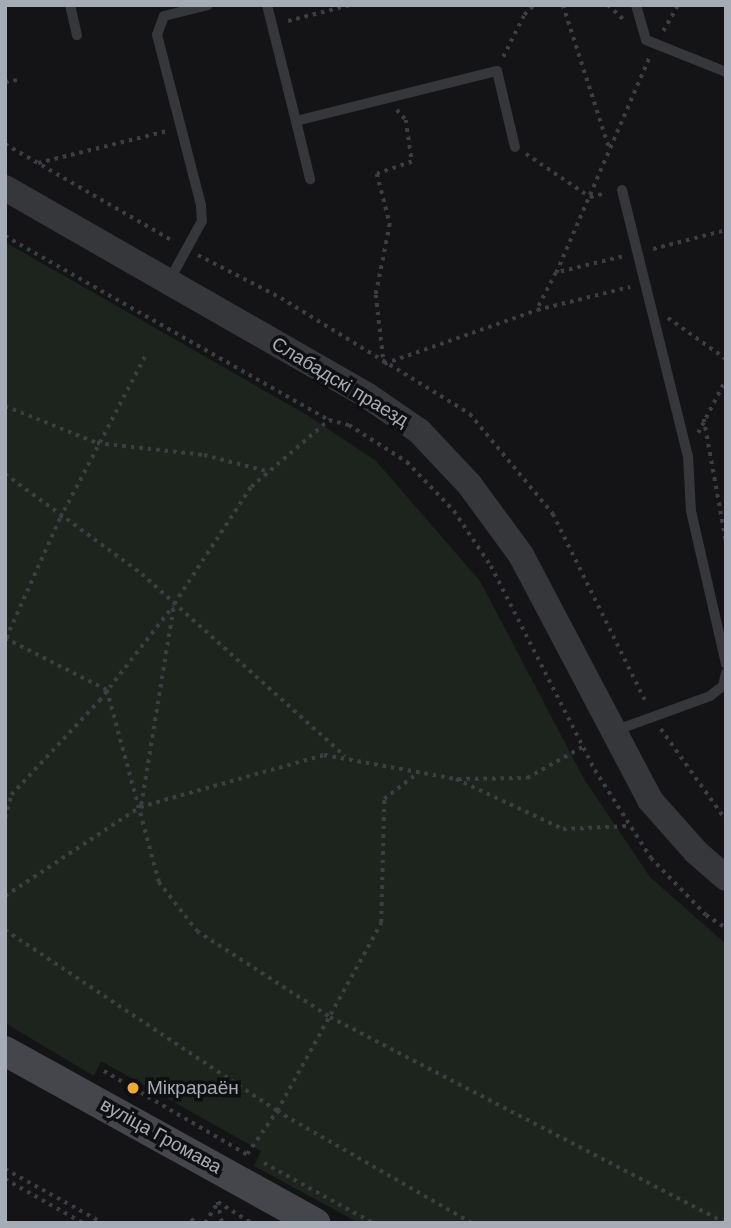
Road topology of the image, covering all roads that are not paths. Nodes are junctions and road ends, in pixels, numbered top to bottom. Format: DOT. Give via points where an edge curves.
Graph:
graph roads {
  1 [pos="70,5"];
  2 [pos="208,5"];
  3 [pos="267,5"];
  4 [pos="636,5"];
  5 [pos="77,35"];
  6 [pos="726,72"];
  7 [pos="296,121"];
  8 [pos="515,147"];
  9 [pos="310,179"];
  10 [pos="5,188"];
  11 [pos="622,190"];
  12 [pos="169,281"];
  13 [pos="722,623"];
  14 [pos="726,664"];
  15 [pos="726,673"];
  16 [pos="612,732"];
  17 [pos="726,878"];
  18 [pos="5,1052"];
  19 [pos="315,1223"];
  1 -- 5 [label="lane"];
  2 -- 12 [label="lane" via="164,16 157,35 202,221"];
  3 -- 7 [label="lane"];
  4 -- 6 [label="lane" via="646,40"];
  7 -- 8 [label="lane" via="496,71"];
  7 -- 9 [label="lane"];
  10 -- 12 [label="street, Слабадскі праезд"];
  11 -- 13 [label="lane" via="688,456 691,511"];
  12 -- 16 [label="street, Слабадскі праезд" via="368,396 419,431 470,484 521,555"];
  13 -- 14 [label="lane"];
  15 -- 16 [label="lane" via="723,686 710,696"];
  16 -- 17 [label="street, Слабадскі праезд" via="650,800"];
  18 -- 19 [label="main road, вуліца Громава"];
}
